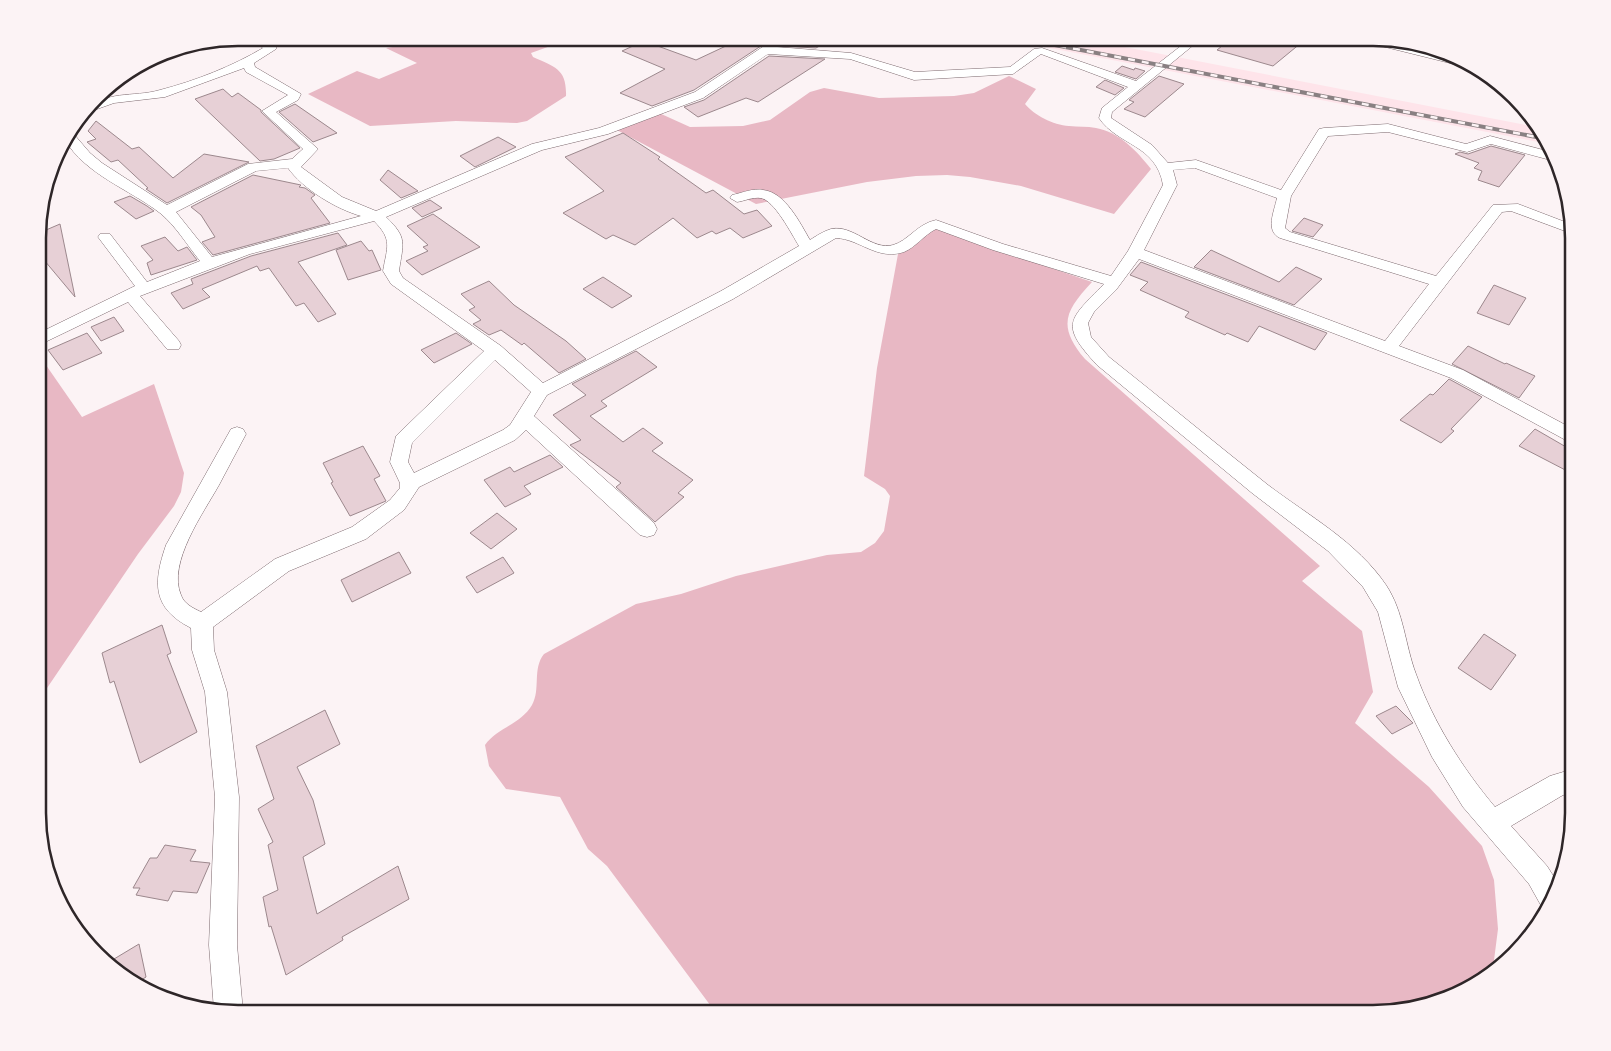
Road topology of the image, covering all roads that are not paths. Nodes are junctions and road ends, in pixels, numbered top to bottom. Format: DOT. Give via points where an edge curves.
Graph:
graph roads {
  1 [pos="269,46"];
  2 [pos="772,46"];
  3 [pos="1187,46"];
  4 [pos="766,50"];
  5 [pos="248,62"];
  6 [pos="1137,86"];
  7 [pos="100,105"];
  8 [pos="72,142"];
  9 [pos="1546,155"];
  10 [pos="296,163"];
  11 [pos="1164,166"];
  12 [pos="1284,196"];
  13 [pos="737,198"];
  14 [pos="166,210"];
  15 [pos="377,216"];
  16 [pos="1564,226"];
  17 [pos="105,237"];
  18 [pos="807,247"];
  19 [pos="1135,252"];
  20 [pos="209,263"];
  21 [pos="1114,282"];
  22 [pos="1439,282"];
  23 [pos="137,291"];
  24 [pos="46,336"];
  25 [pos="173,345"];
  26 [pos="1389,347"];
  27 [pos="495,350"];
  28 [pos="541,391"];
  29 [pos="523,417"];
  30 [pos="1565,433"];
  31 [pos="237,434"];
  32 [pos="410,483"];
  33 [pos="646,529"];
  34 [pos="202,623"];
  35 [pos="1565,783"];
  36 [pos="1492,823"];
  37 [pos="1547,892"];
  38 [pos="228,1004"];
  1 -- 5 [label="street" via="272,47"];
  2 -- 4 [label="street"];
  3 -- 6 [label="street"];
  4 -- 6 [label="street" via="851,56 914,76 1013,70 1042,51"];
  4 -- 15 [label="street" via="699,95 603,131 537,147"];
  5 -- 7 [label="street" via="161,94 110,100"];
  5 -- 10 [label="street" via="250,69 295,94 268,111 311,149"];
  6 -- 11 [label="street" via="1106,111 1106,118 1152,152"];
  8 -- 14 [label="street" via="94,163"];
  9 -- 12 [label="street" via="1490,140 1467,148 1388,128 1324,132"];
  10 -- 14 [label="street" via="253,167"];
  10 -- 15 [label="street" via="294,168 301,175 337,200"];
  11 -- 12 [label="street" via="1196,164"];
  11 -- 19 [label="street" via="1170,176 1170,185"];
  12 -- 22 [label="street" via="1278,228 1285,236"];
  13 -- 18 [label="street" via="769,195"];
  14 -- 20 [label="street"];
  15 -- 20 [label="street"];
  15 -- 27 [label="street" via="396,240 391,271 396,281"];
  16 -- 22 [label="street" via="1513,206 1498,208"];
  17 -- 23 [label="street"];
  18 -- 21 [label="street" via="833,233 842,232 892,250 900,248 929,225 936,224 998,247"];
  18 -- 28 [label="street" via="727,295"];
  19 -- 21 [label="street"];
  19 -- 26 [label="street"];
  20 -- 23 [label="street"];
  21 -- 36 [label="street" via="1080,323 1081,333 1092,349 1110,367 1348,556 1369,578 1388,610 1404,673 1415,700 1466,789"];
  22 -- 26 [label="street"];
  23 -- 24 [label="street"];
  23 -- 25 [label="street"];
  26 -- 30 [label="street" via="1457,374"];
  27 -- 28 [label="street"];
  27 -- 32 [label="street" via="403,441 399,462"];
  28 -- 29 [label="street"];
  29 -- 32 [label="street" via="509,435"];
  29 -- 33 [label="street"];
  31 -- 34 [label="street" via="179,535 167,578 171,601 178,612"];
  32 -- 34 [label="street" via="409,490 397,505 359,533 282,565"];
  34 -- 38 [label="street" via="203,650 216,692 227,797 223,945"];
  35 -- 36 [label="street"];
  36 -- 37 [label="street" via="1538,876"];
}
